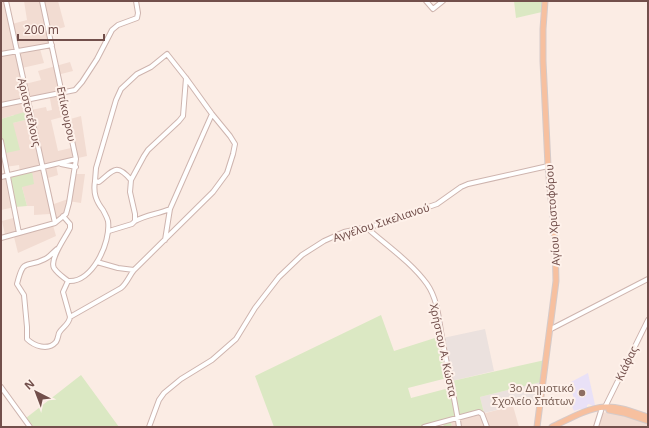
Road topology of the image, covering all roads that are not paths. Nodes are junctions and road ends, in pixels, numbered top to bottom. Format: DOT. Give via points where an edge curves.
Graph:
graph roads {
  1 [pos="6,1"];
  2 [pos="42,1"];
  3 [pos="136,1"];
  4 [pos="426,1"];
  5 [pos="442,1"];
  6 [pos="545,1"];
  7 [pos="52,45"];
  8 [pos="16,52"];
  9 [pos="1,54"];
  10 [pos="186,78"];
  11 [pos="62,93"];
  12 [pos="27,100"];
  13 [pos="1,105"];
  14 [pos="212,114"];
  15 [pos="1,141"];
  16 [pos="76,159"];
  17 [pos="60,163"];
  18 [pos="548,166"];
  19 [pos="44,167"];
  20 [pos="76,167"];
  21 [pos="8,175"];
  22 [pos="1,177"];
  23 [pos="131,180"];
  24 [pos="95,182"];
  25 [pos="170,209"];
  26 [pos="63,216"];
  27 [pos="135,221"];
  28 [pos="55,223"];
  29 [pos="367,228"];
  30 [pos="109,231"];
  31 [pos="19,233"];
  32 [pos="1,238"];
  33 [pos="165,241"];
  34 [pos="60,247"];
  35 [pos="97,262"];
  36 [pos="134,270"];
  37 [pos="648,279"];
  38 [pos="68,281"];
  39 [pos="70,317"];
  40 [pos="648,320"];
  41 [pos="550,329"];
  42 [pos="1,387"];
  43 [pos="606,407"];
  44 [pos="601,411"];
  45 [pos="648,417"];
  46 [pos="458,418"];
  47 [pos="648,421"];
  48 [pos="30,427"];
  49 [pos="149,427"];
  50 [pos="424,427"];
  51 [pos="460,427"];
  52 [pos="487,427"];
  53 [pos="537,427"];
  54 [pos="552,427"];
  55 [pos="560,427"];
  56 [pos="596,427"];
  1 -- 8 [label="street, Αριστοτέλους"];
  2 -- 7 [label="street, Επίκουρου"];
  3 -- 11 [label="street" via="137,18 112,30 82,82 75,90"];
  4 -- 5 [label="street" via="433,9"];
  6 -- 18 [label="main road, Αγίου Χριστοφόρου" via="542,61"];
  7 -- 8 [label="street"];
  7 -- 11 [label="street, Επίκουρου"];
  8 -- 9 [label="street"];
  8 -- 12 [label="street, Αριστοτέλους"];
  10 -- 14 [label="street"];
  10 -- 23 [label="street" via="183,116 144,156"];
  10 -- 24 [label="street" via="167,54 137,74 121,89 98,162"];
  11 -- 12 [label="street"];
  11 -- 16 [label="street, Επίκουρου"];
  12 -- 13 [label="street"];
  12 -- 19 [label="street, Αριστοτέλους"];
  14 -- 25 [label="street"];
  14 -- 33 [label="street" via="235,142 227,173 213,192"];
  15 -- 21 [label="street"];
  16 -- 17 [label="street"];
  16 -- 20 [label="street, Επίκουρου"];
  17 -- 19 [label="street"];
  17 -- 20 [label="street"];
  18 -- 29 [label="street, Αγγέλου Σικελιανού" via="468,184 437,204"];
  18 -- 41 [label="main road, Αγίου Χριστοφόρου" via="556,281"];
  19 -- 21 [label="street"];
  19 -- 28 [label="street, Αριστοτέλους"];
  20 -- 26 [label="street, Επίκουρου" via="69,203"];
  21 -- 22 [label="street"];
  21 -- 31 [label="street"];
  23 -- 24 [label="street" via="127,175 111,170 99,182"];
  23 -- 27 [label="street" via="130,192"];
  24 -- 30 [label="street" via="94,195 107,218"];
  25 -- 27 [label="street"];
  25 -- 33 [label="street"];
  26 -- 28 [label="street, Επίκουρου"];
  26 -- 34 [label="street" via="70,224 70,228"];
  27 -- 30 [label="street"];
  28 -- 31 [label="street"];
  29 -- 46 [label="street, Χρήστου Α. Κώστα" via="407,262 430,289 438,311"];
  29 -- 49 [label="street, Αγγέλου Σικελιανού" via="344,232 331,238 293,263 255,308 236,339 212,360 181,379 164,394 159,400"];
  30 -- 35 [label="street"];
  31 -- 32 [label="street"];
  33 -- 36 [label="street"];
  34 -- 38 [label="street" via="52,262"];
  34 -- 39 [label="street" via="44,260 27,264 19,276 17,284 24,295 27,339 40,347 52,345"];
  35 -- 36 [label="street"];
  35 -- 38 [label="street" via="83,277 75,282"];
  36 -- 39 [label="street" via="121,288"];
  37 -- 41 [label="street"];
  38 -- 39 [label="street" via="63,292"];
  40 -- 43 [label="street, Κιάφας"];
  41 -- 53 [label="main road, Αγίου Χριστοφόρου"];
  42 -- 48 [label="street"];
  43 -- 45 [label="main road"];
  43 -- 54 [label="main road" via="587,411"];
  44 -- 47 [label="main road" via="612,410"];
  44 -- 55 [label="main road"];
  44 -- 56 [label="street"];
  46 -- 50 [label="street"];
  46 -- 51 [label="street, Χρήστου Α. Κώστα"];
  46 -- 52 [label="street" via="481,413"];
}
